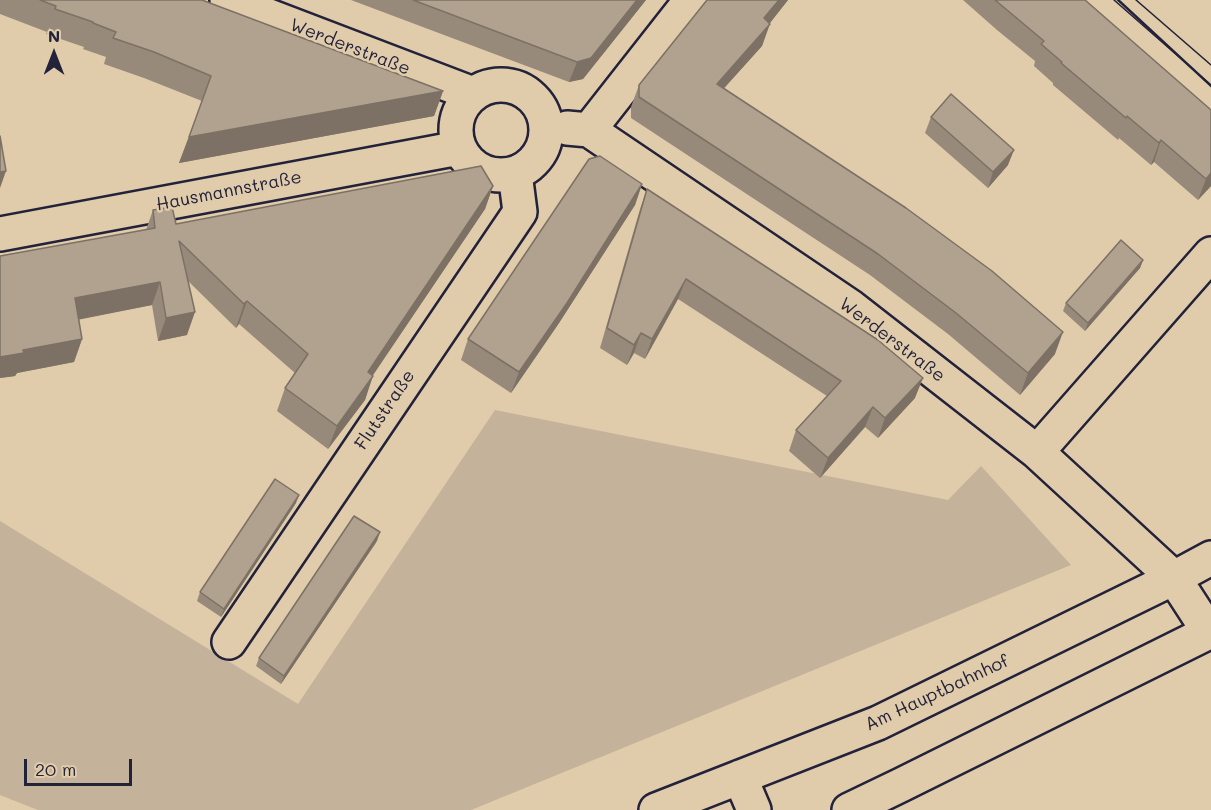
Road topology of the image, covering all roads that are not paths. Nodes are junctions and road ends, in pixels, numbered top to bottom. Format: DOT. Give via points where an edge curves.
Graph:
graph roads {
  1 [pos="227,0"];
  2 [pos="691,0"];
  3 [pos="1092,0"];
  4 [pos="473,94"];
  5 [pos="1211,110"];
  6 [pos="546,126"];
  7 [pos="589,130"];
  8 [pos="459,148"];
  9 [pos="516,173"];
  10 [pos="0,234"];
  11 [pos="1211,254"];
  12 [pos="1037,452"];
  13 [pos="1211,558"];
  14 [pos="1174,578"];
  15 [pos="1210,631"];
  16 [pos="229,642"];
  17 [pos="740,777"];
  18 [pos="656,810"];
  19 [pos="754,810"];
  20 [pos="849,810"];
  1 -- 4 [label="street, Werderstraße"];
  2 -- 7 [label="street"];
  3 -- 5 [label="street"];
  4 -- 6 [label="street" via="499,85 513,86 535,101"];
  4 -- 8 [label="street" via="457,119 455,134"];
  6 -- 7 [label="street"];
  6 -- 9 [label="street" via="540,153"];
  7 -- 12 [label="street, Werderstraße" via="850,307"];
  8 -- 9 [label="street" via="477,169 489,174"];
  8 -- 10 [label="street, Hausmannstraße"];
  9 -- 16 [label="street, Flutstraße" via="520,212"];
  11 -- 12 [label="street"];
  12 -- 14 [label="street, Werderstraße"];
  13 -- 14 [label="street, Am Hauptbahnhof"];
  14 -- 15 [label="street, Werderstraße"];
  14 -- 17 [label="street, Am Hauptbahnhof" via="878,723"];
  15 -- 20 [label="street"];
  17 -- 18 [label="street, Am Hauptbahnhof"];
  17 -- 19 [label="street"];
}
